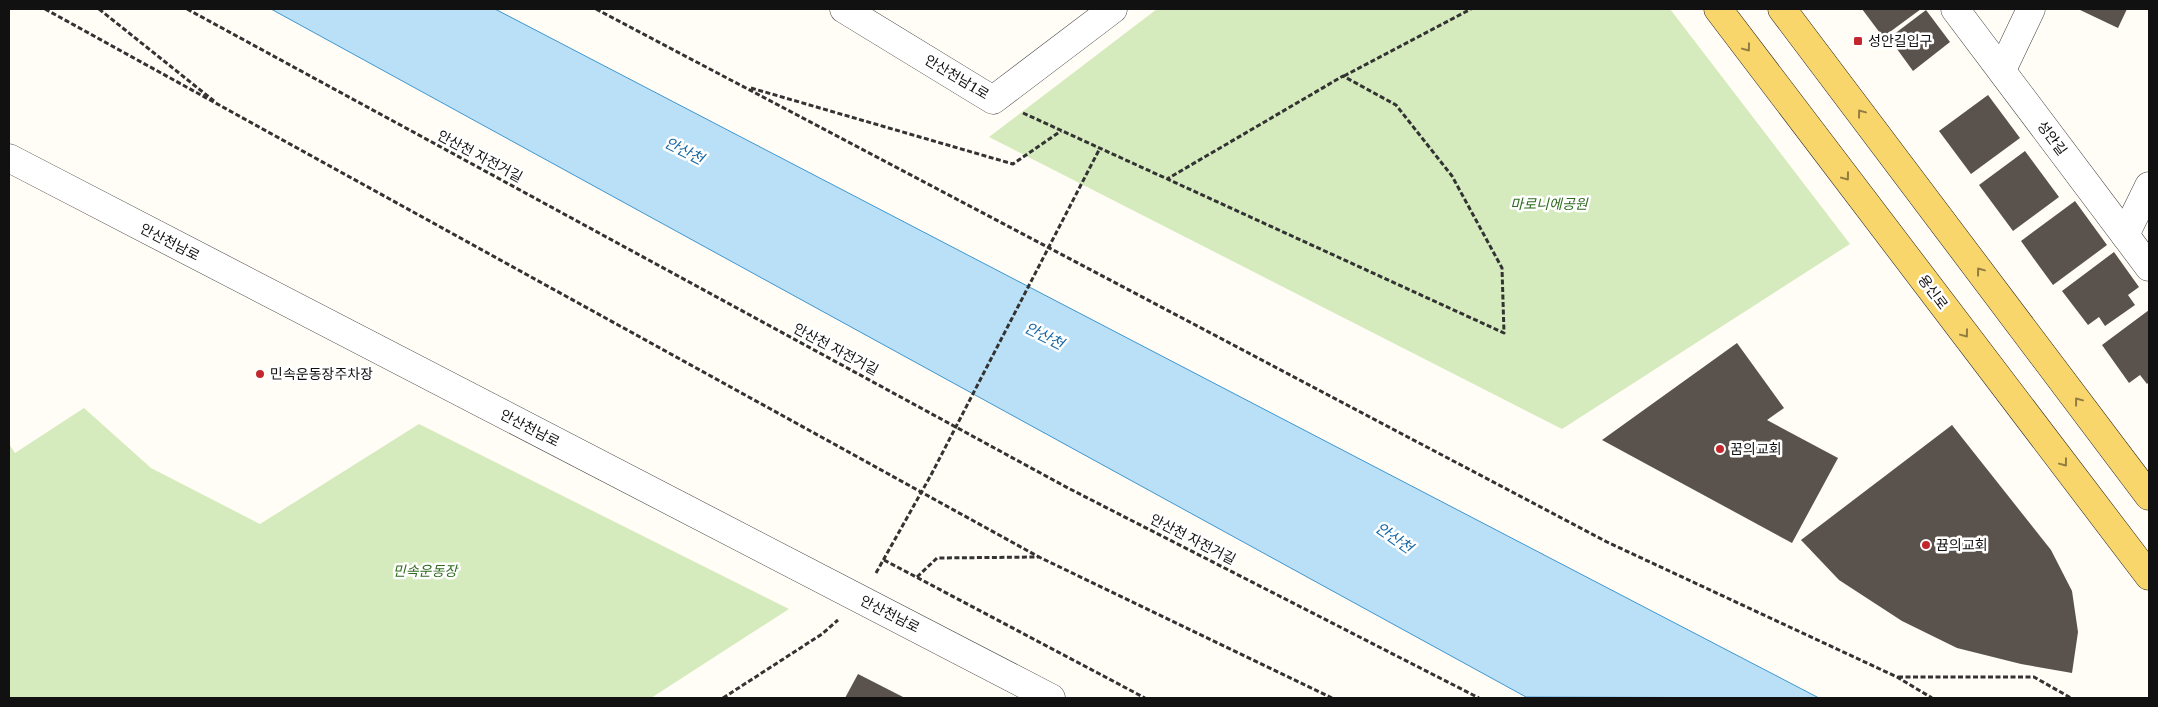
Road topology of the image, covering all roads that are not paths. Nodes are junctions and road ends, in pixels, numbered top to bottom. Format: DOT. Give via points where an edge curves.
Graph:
graph roads {
  1 [pos="844,9"];
  2 [pos="1718,9"];
  3 [pos="1782,9"];
  4 [pos="1955,9"];
  5 [pos="2031,9"];
  6 [pos="1095,14"];
  7 [pos="2002,70"];
  8 [pos="9,158"];
  9 [pos="2149,186"];
  10 [pos="2125,236"];
  11 [pos="2149,267"];
  12 [pos="2149,496"];
  13 [pos="2149,576"];
  14 [pos="1051,698"];
  1 -- 6 [label="street, 안산천남1로" via="993,100"];
  2 -- 13 [label="main road, 용신로, one-way"];
  12 -- 3 [label="main road, one-way"];
  4 -- 7 [label="street, 성안길"];
  5 -- 7 [label="street"];
  7 -- 10 [label="street, 성안길"];
  8 -- 14 [label="street, 안산천남로"];
  9 -- 10 [label="street"];
  10 -- 11 [label="street, 성안길"];
}
